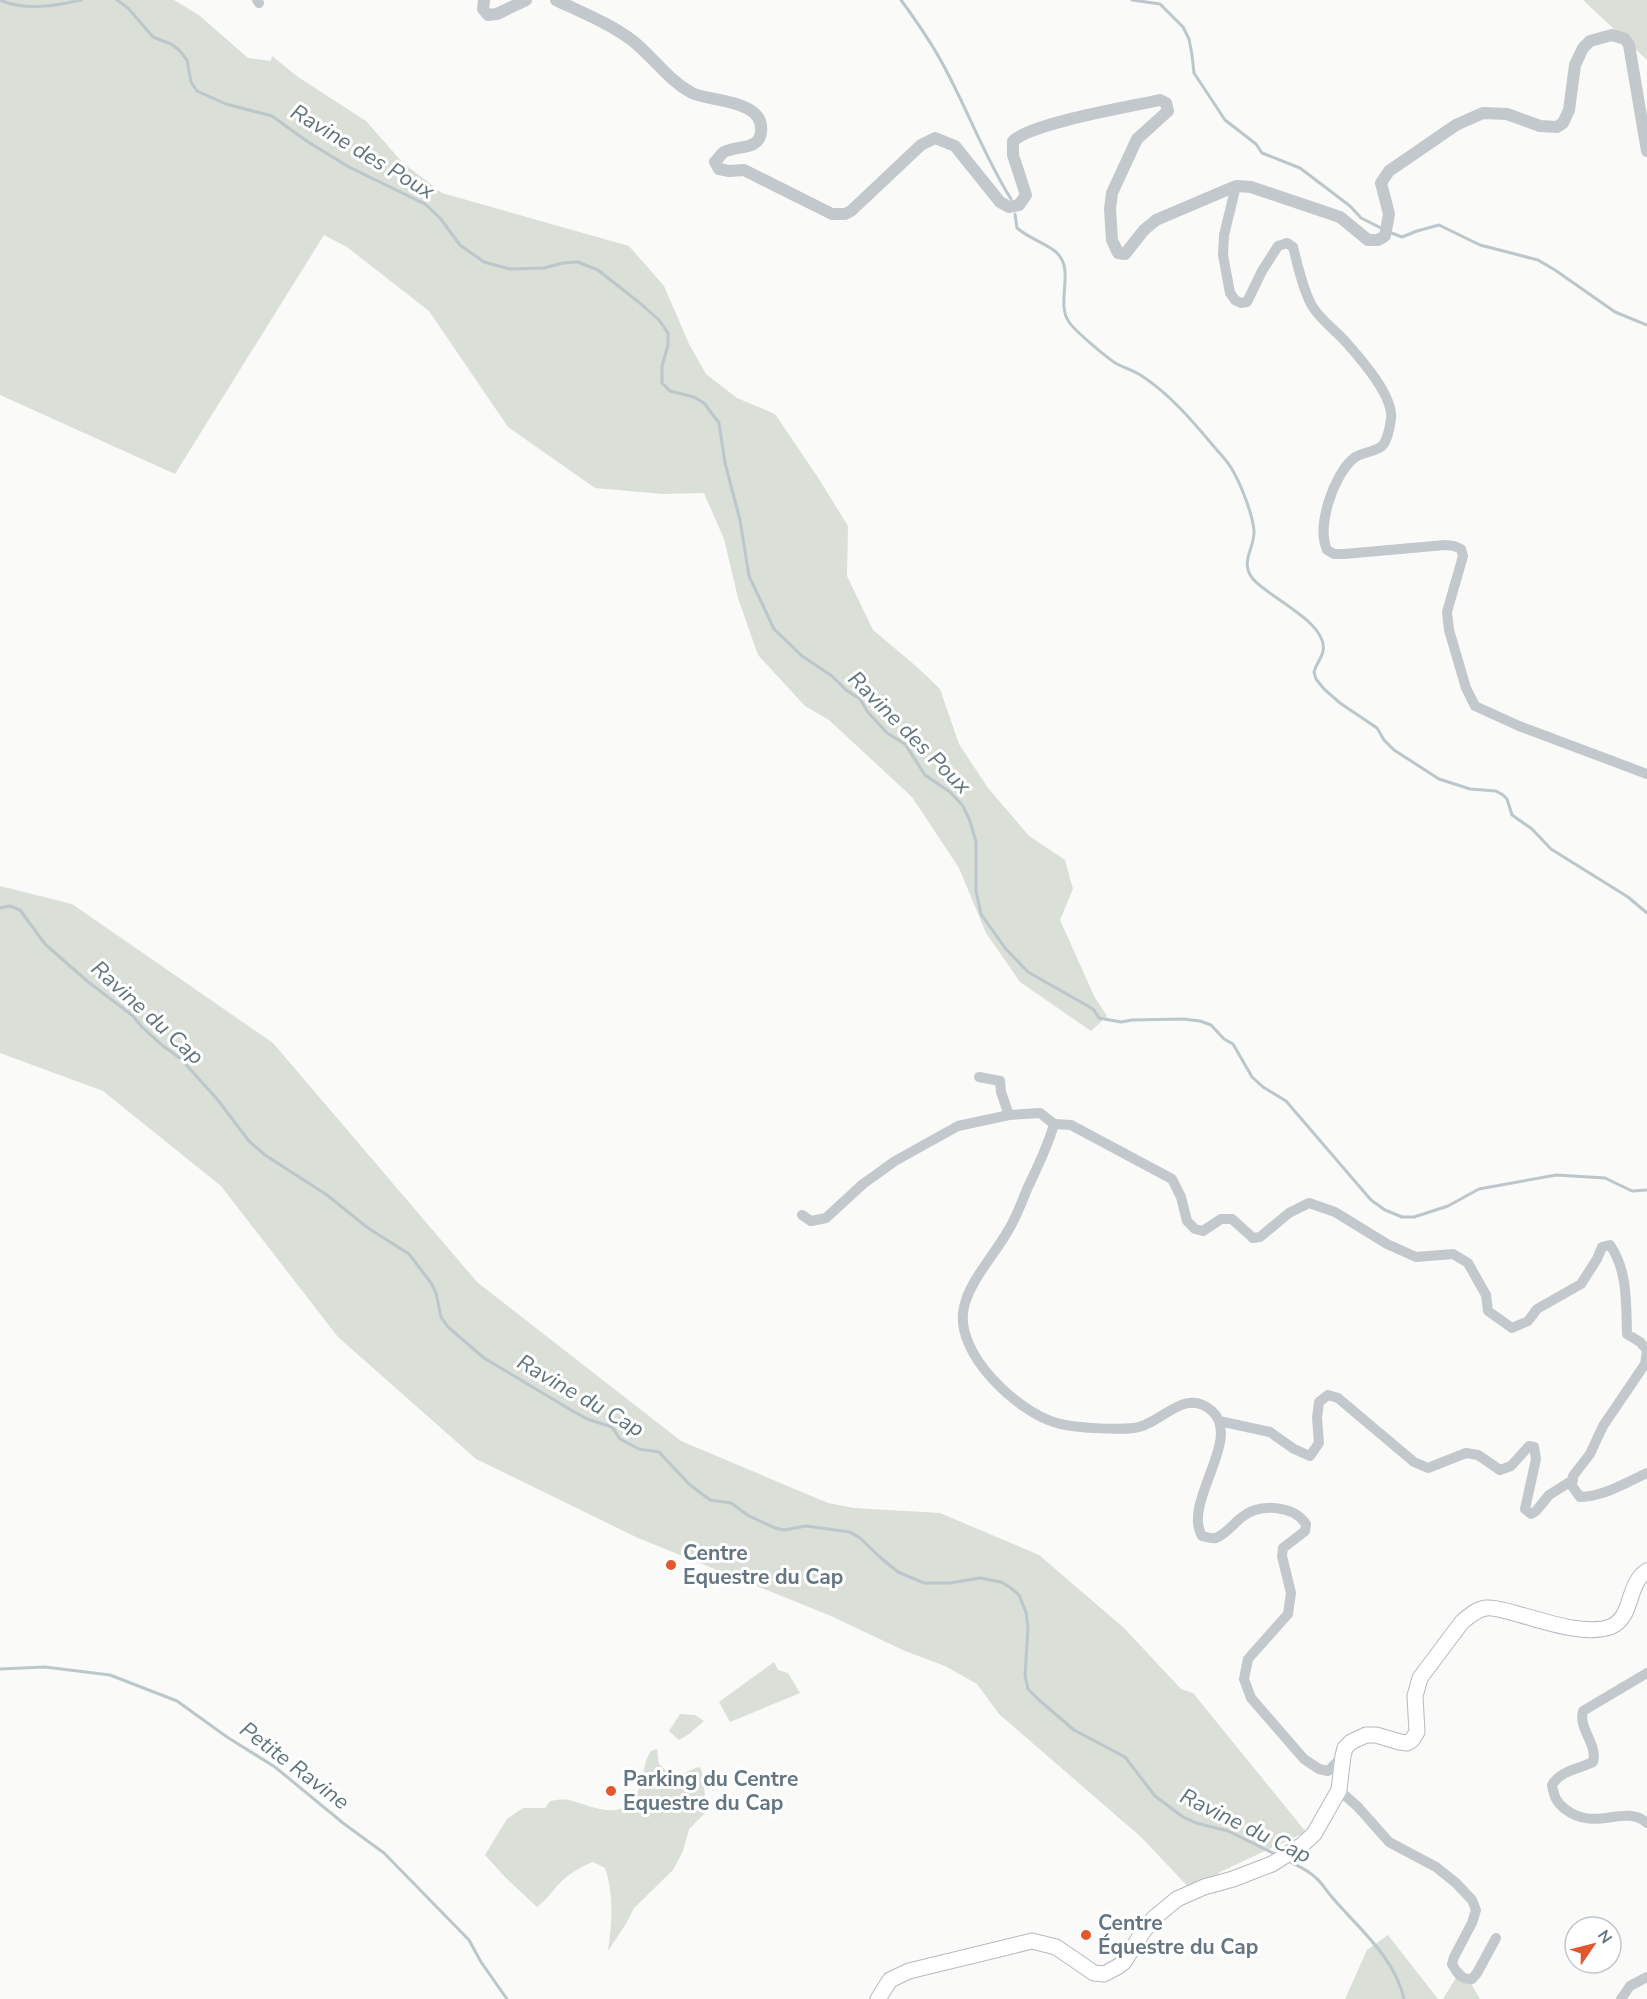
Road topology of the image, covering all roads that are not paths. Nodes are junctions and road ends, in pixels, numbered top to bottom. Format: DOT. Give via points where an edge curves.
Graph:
graph roads {
  1 [pos="484,0"];
  2 [pos="526,0"];
  3 [pos="556,0"];
  4 [pos="1647,151"];
  5 [pos="1236,186"];
  6 [pos="1647,774"];
  7 [pos="980,1077"];
  8 [pos="1009,1115"];
  9 [pos="1054,1124"];
  10 [pos="802,1215"];
  11 [pos="1647,1350"];
  12 [pos="1219,1420"];
  13 [pos="1647,1473"];
  14 [pos="1573,1480"];
  15 [pos="1647,1571"];
  16 [pos="1647,1673"];
  17 [pos="1343,1756"];
  18 [pos="1339,1790"];
  19 [pos="1647,1823"];
  20 [pos="1496,1938"];
  21 [pos="1647,1977"];
  22 [pos="878,1999"];
  23 [pos="1621,1999"];
  1 -- 2 [label="street" via="483,9 488,15"];
  3 -- 5 [label="street" via="629,38 680,87 696,95 746,106 757,117 761,125 759,140 724,152 715,162 719,169 744,171 832,214 851,211 921,145 935,138 955,146 1000,202 1009,207 1019,205 1026,195 1013,155 1013,141 1019,135 1160,100 1166,103 1168,111 1137,139 1112,193 1112,240 1118,253 1125,254 1156,220"];
  4 -- 5 [label="street" via="1629,45 1612,35 1590,41 1578,56 1569,110 1557,128 1507,114 1483,113 1389,171 1381,183 1389,214 1385,236 1378,240 1368,240 1340,217 1251,187"];
  5 -- 6 [label="street" via="1224,234 1223,255 1230,293 1235,300 1247,302 1278,246 1287,243 1293,247 1303,285 1317,314 1346,343 1388,400 1392,416 1382,447 1356,456 1338,480 1322,530 1327,550 1344,554 1445,545 1461,549 1463,556 1447,612 1466,688 1475,706"];
  7 -- 8 [label="street" via="1000,1081"];
  8 -- 9 [label="street" via="1040,1113"];
  8 -- 10 [label="street" via="958,1126 895,1161 826,1218 812,1221"];
  9 -- 11 [label="street" via="1071,1125 1172,1179 1187,1221 1195,1228 1203,1230 1221,1219 1232,1219 1253,1238 1260,1238 1289,1213 1309,1203 1335,1212 1416,1257 1453,1254 1468,1263 1486,1295 1488,1311 1512,1329 1528,1321 1537,1309 1581,1284 1602,1247 1610,1245 1622,1270 1627,1334"];
  9 -- 12 [label="street" via="1010,1227 968,1295 963,1324 968,1343 1015,1400 1035,1415 1058,1424 1135,1428 1175,1406 1195,1402"];
  11 -- 14 [label="street" via="1645,1364"];
  12 -- 14 [label="street" via="1270,1432 1311,1456 1319,1443 1319,1402 1328,1395 1338,1398 1414,1462 1428,1468 1466,1453 1478,1455 1500,1470 1511,1467 1528,1446 1534,1447 1536,1459 1525,1509 1531,1514 1549,1495"];
  12 -- 17 [label="street" via="1217,1452 1197,1518 1202,1536 1218,1537 1244,1515 1260,1508 1284,1509 1306,1524 1305,1531 1283,1548 1291,1593 1288,1614 1248,1659 1244,1679 1251,1698 1304,1759 1319,1769 1328,1771"];
  13 -- 14 [label="street" via="1591,1497 1580,1497 1572,1486"];
  15 -- 17 [label="main road" via="1635,1583 1619,1622 1604,1629 1568,1628 1489,1608 1470,1615 1420,1678 1415,1696 1417,1732 1412,1740 1407,1743 1366,1735 1351,1742"];
  16 -- 19 [label="street" via="1583,1711 1581,1718 1593,1762 1577,1767 1552,1785 1554,1798 1574,1816 1589,1820 1632,1815"];
  17 -- 18 [label="main road"];
  18 -- 20 [label="street" via="1389,1842 1436,1867 1473,1900 1476,1910 1472,1923 1452,1964 1460,1976 1472,1979"];
  18 -- 22 [label="main road" via="1314,1834 1288,1855 1256,1871 1177,1899 1142,1932 1124,1962 1104,1974 1091,1971 1056,1947 1032,1941 909,1971 890,1980"];
  21 -- 23 [label="street" via="1630,1986"];
}
